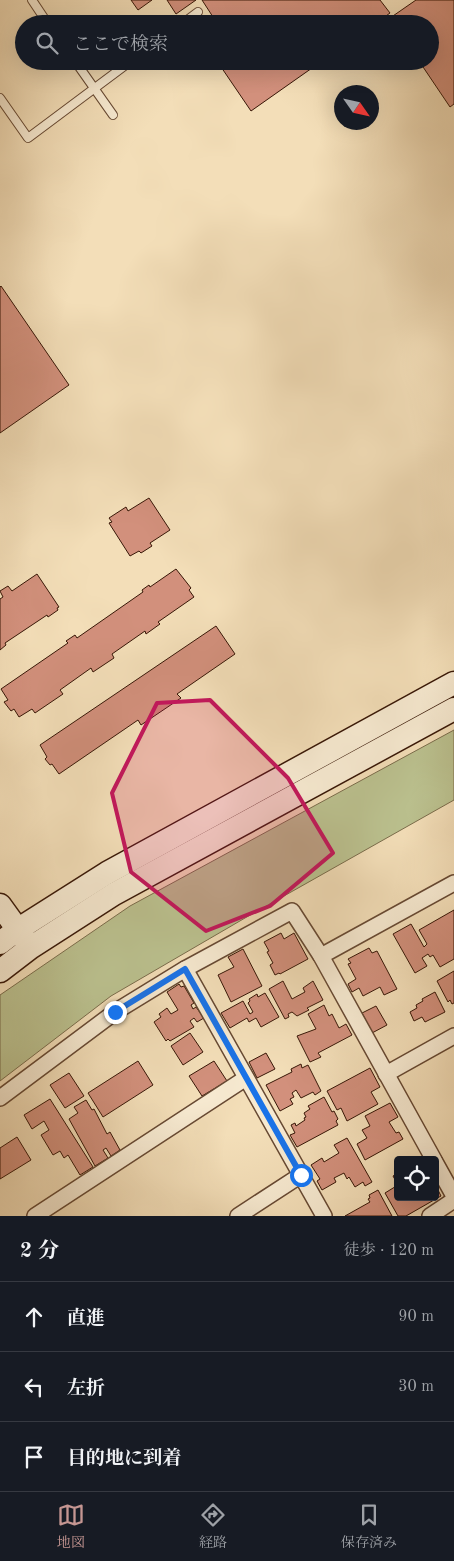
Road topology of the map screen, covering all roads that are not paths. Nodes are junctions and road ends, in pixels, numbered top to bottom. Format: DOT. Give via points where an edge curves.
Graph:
graph roads {
  1 [pos="32,0"];
  2 [pos="198,12"];
  3 [pos="42,15"];
  4 [pos="194,15"];
  5 [pos="81,70"];
  6 [pos="120,70"];
  7 [pos="94,89"];
  8 [pos="0,98"];
  9 [pos="112,115"];
  10 [pos="454,683"];
  11 [pos="454,709"];
  12 [pos="454,883"];
  13 [pos="0,905"];
  14 [pos="9,936"];
  15 [pos="30,948"];
  16 [pos="321,956"];
  17 [pos="185,969"];
  18 [pos="0,971"];
  19 [pos="454,1036"];
  20 [pos="386,1074"];
  21 [pos="246,1078"];
  22 [pos="0,1098"];
  23 [pos="431,1156"];
  24 [pos="439,1170"];
  25 [pos="301,1175"];
  26 [pos="454,1196"];
  27 [pos="454,1200"];
  28 [pos="35,1216"];
  29 [pos="238,1216"];
  30 [pos="324,1216"];
  31 [pos="430,1216"];
  1 -- 3 [label="lane"];
  2 -- 4 [label="lane"];
  5 -- 7 [label="lane"];
  6 -- 7 [label="lane"];
  7 -- 8 [label="lane" via="28,138"];
  7 -- 9 [label="lane"];
  10 -- 14 [label="street" via="107,872"];
  11 -- 15 [label="street" via="114,894"];
  12 -- 16 [label="street"];
  13 -- 14 [label="street"];
  14 -- 15 [label="street"];
  15 -- 18 [label="street"];
  16 -- 17 [label="street" via="292,911"];
  16 -- 20 [label="street"];
  17 -- 21 [label="street"];
  17 -- 22 [label="street" via="115,1012"];
  19 -- 20 [label="street"];
  20 -- 23 [label="street"];
  21 -- 25 [label="street"];
  21 -- 28 [label="street"];
  24 -- 26 [label="street"];
  25 -- 29 [label="street"];
  25 -- 30 [label="street"];
  27 -- 31 [label="street"];
}
